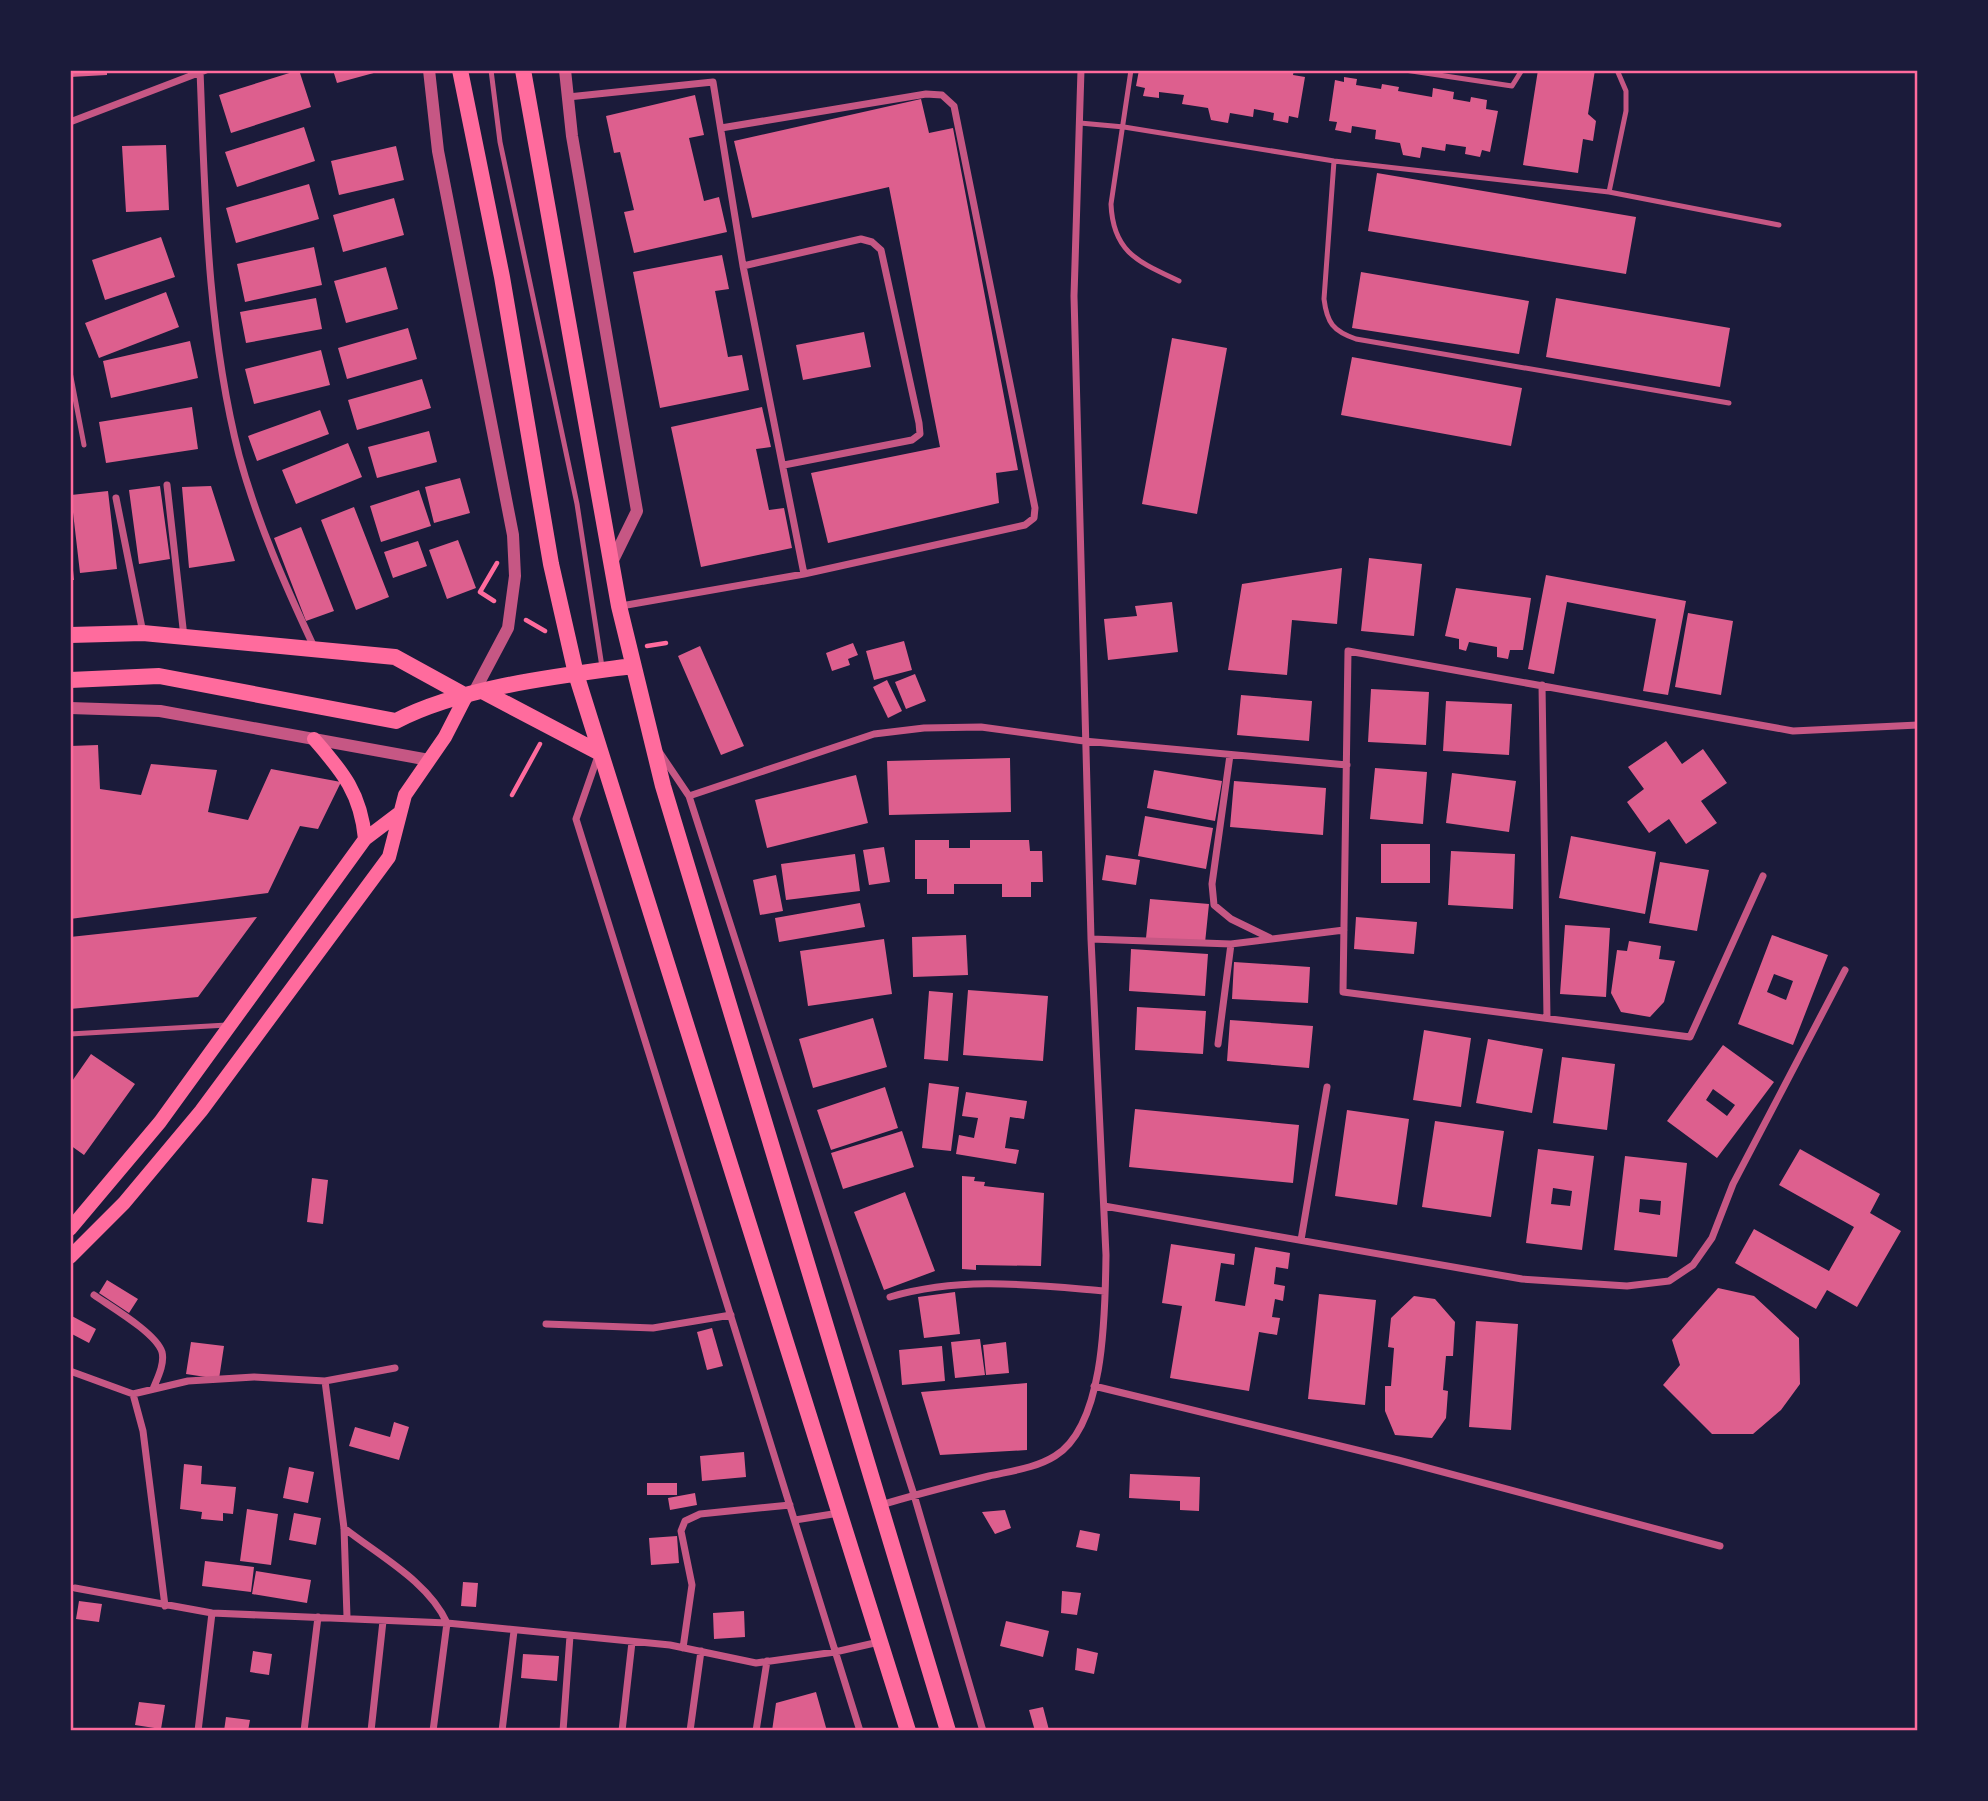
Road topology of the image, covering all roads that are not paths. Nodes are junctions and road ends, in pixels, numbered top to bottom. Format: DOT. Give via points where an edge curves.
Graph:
graph roads {
  1 [pos="429,70"];
  2 [pos="460,70"];
  3 [pos="491,70"];
  4 [pos="523,70"];
  5 [pos="565,70"];
  6 [pos="1081,70"];
  7 [pos="1131,70"];
  8 [pos="1405,70"];
  9 [pos="1522,70"];
  10 [pos="1617,70"];
  11 [pos="202,71"];
  12 [pos="568,97"];
  13 [pos="70,122"];
  14 [pos="1080,123"];
  15 [pos="1124,127"];
  16 [pos="721,128"];
  17 [pos="1334,161"];
  18 [pos="1609,192"];
  19 [pos="1779,225"];
  20 [pos="743,266"];
  21 [pos="1179,281"];
  22 [pos="70,372"];
  23 [pos="1729,403"];
  24 [pos="84,445"];
  25 [pos="784,465"];
  26 [pos="167,485"];
  27 [pos="116,498"];
  28 [pos="613,560"];
  29 [pos="804,574"];
  30 [pos="619,606"];
  31 [pos="143,634"];
  32 [pos="70,635"];
  33 [pos="184,638"];
  34 [pos="315,650"];
  35 [pos="632,666"];
  36 [pos="602,670"];
  37 [pos="576,674"];
  38 [pos="70,680"];
  39 [pos="1542,685"];
  40 [pos="474,694"];
  41 [pos="70,708"];
  42 [pos="1918,725"];
  43 [pos="314,739"];
  44 [pos="652,741"];
  45 [pos="1084,741"];
  46 [pos="600,753"];
  47 [pos="1230,755"];
  48 [pos="429,760"];
  49 [pos="1346,765"];
  50 [pos="689,796"];
  51 [pos="398,814"];
  52 [pos="365,839"];
  53 [pos="1763,876"];
  54 [pos="1344,930"];
  55 [pos="1090,939"];
  56 [pos="1270,939"];
  57 [pos="1231,944"];
  58 [pos="1845,970"];
  59 [pos="1547,1018"];
  60 [pos="231,1025"];
  61 [pos="70,1034"];
  62 [pos="1218,1044"];
  63 [pos="1327,1087"];
  64 [pos="1104,1206"];
  65 [pos="70,1229"];
  66 [pos="1301,1240"];
  67 [pos="70,1257"];
  68 [pos="1105,1292"];
  69 [pos="94,1295"];
  70 [pos="890,1297"];
  71 [pos="732,1315"];
  72 [pos="546,1324"];
  73 [pos="395,1368"];
  74 [pos="70,1371"];
  75 [pos="325,1381"];
  76 [pos="1094,1386"];
  77 [pos="153,1390"];
  78 [pos="134,1394"];
  79 [pos="914,1495"];
  80 [pos="790,1505"];
  81 [pos="880,1505"];
  82 [pos="840,1513"];
  83 [pos="795,1520"];
  84 [pos="344,1528"];
  85 [pos="1720,1546"];
  86 [pos="75,1588"];
  87 [pos="165,1606"];
  88 [pos="212,1613"];
  89 [pos="318,1617"];
  90 [pos="347,1617"];
  91 [pos="383,1620"];
  92 [pos="447,1623"];
  93 [pos="514,1631"];
  94 [pos="570,1636"];
  95 [pos="632,1642"];
  96 [pos="880,1642"];
  97 [pos="683,1648"];
  98 [pos="701,1651"];
  99 [pos="835,1652"];
  100 [pos="767,1661"];
  101 [pos="198,1731"];
  102 [pos="304,1731"];
  103 [pos="371,1731"];
  104 [pos="433,1731"];
  105 [pos="502,1731"];
  106 [pos="563,1731"];
  107 [pos="622,1731"];
  108 [pos="690,1731"];
  109 [pos="756,1731"];
  110 [pos="860,1731"];
  111 [pos="908,1731"];
  112 [pos="948,1731"];
  113 [pos="983,1731"];
  1 -- 40 [label="street" via="438,151 513,535 515,576 508,628"];
  2 -- 37 [label="main road" via="502,277 551,564"];
  3 -- 36 [label="lane" via="500,142 577,504"];
  4 -- 28 [label="main road"];
  5 -- 12 [label="street"];
  6 -- 14 [label="street"];
  7 -- 15 [label="lane"];
  8 -- 9 [label="lane" via="1512,86"];
  10 -- 18 [label="lane" via="1626,91 1626,111"];
  11 -- 13 [label="street"];
  11 -- 34 [label="street" via="208,242 221,367 240,455 274,561"];
  12 -- 16 [label="street" via="713,82"];
  12 -- 28 [label="street" via="637,511"];
  14 -- 15 [label="lane"];
  14 -- 45 [label="street" via="1074,296"];
  15 -- 17 [label="lane"];
  15 -- 21 [label="lane" via="1111,204 1112,226 1123,249"];
  16 -- 20 [label="street"];
  16 -- 29 [label="street" via="926,94 942,95 954,106 1035,508 1034,518 1026,525"];
  17 -- 18 [label="lane"];
  17 -- 23 [label="lane" via="1324,299 1326,318 1336,332"];
  18 -- 19 [label="lane"];
  20 -- 25 [label="street"];
  20 -- 25 [label="street" via="861,239 881,250 919,423 920,434 912,440"];
  22 -- 24 [label="lane"];
  25 -- 29 [label="street"];
  26 -- 33 [label="street"];
  27 -- 31 [label="street"];
  28 -- 30 [label="main road"];
  29 -- 30 [label="street"];
  30 -- 35 [label="main road"];
  31 -- 32 [label="main road"];
  31 -- 33 [label="main road"];
  33 -- 34 [label="main road"];
  34 -- 40 [label="main road" via="395,657"];
  35 -- 36 [label="main road"];
  35 -- 44 [label="main road"];
  36 -- 37 [label="main road"];
  37 -- 40 [label="main road"];
  37 -- 46 [label="main road"];
  38 -- 40 [label="main road" via="159,676 396,721 425,706"];
  39 -- 42 [label="street" via="1793,731"];
  39 -- 49 [label="street" via="1348,651"];
  39 -- 59 [label="street"];
  40 -- 46 [label="main road"];
  40 -- 48 [label="main road"];
  41 -- 43 [label="street" via="160,711"];
  43 -- 48 [label="street"];
  43 -- 52 [label="main road" via="343,772 362,811"];
  44 -- 50 [label="street"];
  44 -- 81 [label="main road"];
  45 -- 47 [label="street"];
  45 -- 50 [label="street" via="981,727 874,734"];
  45 -- 55 [label="street"];
  46 -- 71 [label="street" via="576,819"];
  46 -- 82 [label="main road"];
  47 -- 49 [label="street"];
  47 -- 56 [label="street" via="1212,884 1214,905"];
  48 -- 51 [label="main road"];
  49 -- 54 [label="street"];
  50 -- 79 [label="street"];
  51 -- 52 [label="main road"];
  51 -- 67 [label="main road" via="389,857 276,1011 124,1203"];
  52 -- 60 [label="main road"];
  53 -- 59 [label="street" via="1690,1037"];
  54 -- 56 [label="street"];
  54 -- 59 [label="street" via="1343,992"];
  55 -- 57 [label="street"];
  55 -- 64 [label="street"];
  56 -- 57 [label="street"];
  57 -- 62 [label="street"];
  58 -- 66 [label="street" via="1733,1184 1712,1238 1693,1265 1669,1282 1627,1286 1522,1279"];
  60 -- 61 [label="lane"];
  60 -- 65 [label="main road" via="160,1122"];
  63 -- 66 [label="street"];
  64 -- 66 [label="street"];
  64 -- 68 [label="street"];
  68 -- 70 [label="street" via="995,1281 925,1287"];
  68 -- 76 [label="street"];
  69 -- 77 [label="street" via="152,1338 162,1352"];
  71 -- 72 [label="street" via="653,1328"];
  71 -- 80 [label="street"];
  73 -- 75 [label="street"];
  74 -- 78 [label="street"];
  75 -- 77 [label="street" via="254,1377 188,1381"];
  75 -- 84 [label="street"];
  76 -- 79 [label="street" via="1074,1438 1056,1456"];
  76 -- 85 [label="street" via="1398,1460"];
  77 -- 78 [label="street"];
  78 -- 87 [label="street" via="143,1431"];
  79 -- 81 [label="street"];
  79 -- 113 [label="street"];
  80 -- 83 [label="street"];
  80 -- 97 [label="street" via="700,1514 685,1521 681,1531 692,1585"];
  81 -- 112 [label="main road"];
  82 -- 83 [label="street"];
  82 -- 96 [label="main road"];
  83 -- 99 [label="street"];
  84 -- 90 [label="street"];
  84 -- 92 [label="street" via="419,1586 441,1609"];
  86 -- 87 [label="street"];
  87 -- 88 [label="street"];
  88 -- 89 [label="street"];
  88 -- 101 [label="street"];
  89 -- 90 [label="street"];
  89 -- 102 [label="street"];
  90 -- 91 [label="street"];
  91 -- 92 [label="street"];
  91 -- 103 [label="street"];
  92 -- 93 [label="street"];
  92 -- 104 [label="street"];
  93 -- 94 [label="street"];
  93 -- 105 [label="street"];
  94 -- 95 [label="street"];
  94 -- 106 [label="street"];
  95 -- 97 [label="street"];
  95 -- 107 [label="street"];
  96 -- 99 [label="street"];
  96 -- 111 [label="main road"];
  97 -- 98 [label="street"];
  98 -- 100 [label="street"];
  98 -- 108 [label="street"];
  99 -- 100 [label="street"];
  99 -- 110 [label="street"];
  100 -- 109 [label="street"];
}
